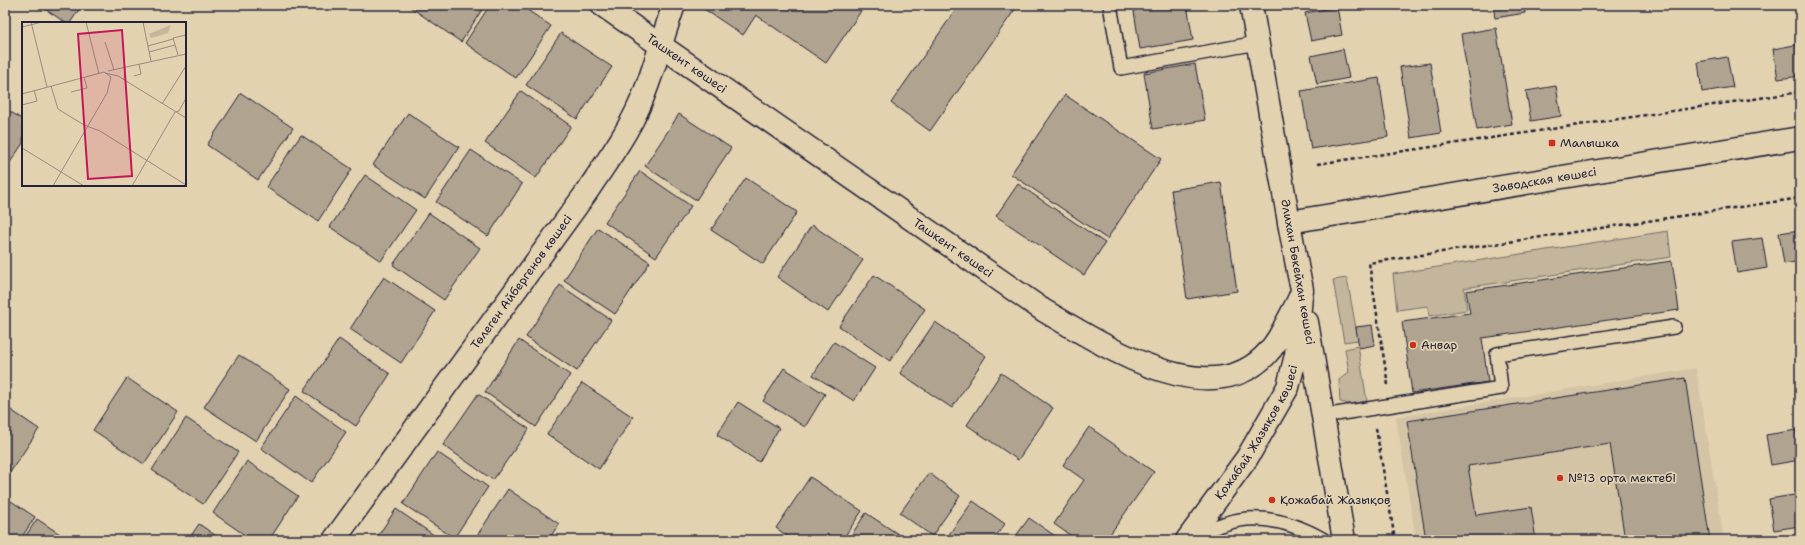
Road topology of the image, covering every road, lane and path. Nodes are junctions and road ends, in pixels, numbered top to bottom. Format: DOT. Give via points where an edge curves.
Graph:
graph roads {
  1 [pos="602,5"];
  2 [pos="674,5"];
  3 [pos="1110,5"];
  4 [pos="1251,5"];
  5 [pos="1258,43"];
  6 [pos="660,44"];
  7 [pos="1800,92"];
  8 [pos="1800,138"];
  9 [pos="1317,164"];
  10 [pos="1800,198"];
  11 [pos="1289,222"];
  12 [pos="1302,291"];
  13 [pos="1674,326"];
  14 [pos="1391,405"];
  15 [pos="1373,408"];
  16 [pos="1323,416"];
  17 [pos="1188,539"];
  18 [pos="334,540"];
  19 [pos="1324,540"];
  20 [pos="1344,540"];
  21 [pos="1395,540"];
  1 -- 6 [label="street, Ташкент көшесі"];
  2 -- 6 [label="street, Төлеген Айбергенов көшесі"];
  3 -- 5 [label="lane" via="1121,68"];
  4 -- 5 [label="street, Әлихан Бөкейхан көшесі"];
  5 -- 11 [label="street, Әлихан Бөкейхан көшесі"];
  6 -- 12 [label="street, Ташкент көшесі" via="1043,310 1105,347 1140,364 1191,377 1224,378 1240,373 1272,348"];
  6 -- 18 [label="street, Төлеген Айбергенов көшесі" via="651,77 636,113 590,187"];
  7 -- 9 [label="path"];
  8 -- 11 [label="street, Заводская көшесі"];
  10 -- 14 [label="path" via="1369,263"];
  11 -- 12 [label="street, Әлихан Бөкейхан көшесі"];
  12 -- 16 [label="street, Әлихан Бөкейхан көшесі"];
  12 -- 17 [label="street, Қожабай Жазықов көшесі" via="1296,355 1288,387 1247,458"];
  13 -- 14 [label="lane" via="1497,354 1501,388"];
  14 -- 15 [label="lane"];
  15 -- 16 [label="lane"];
  15 -- 21 [label="path"];
  16 -- 20 [label="street, Әлихан Бөкейхан көшесі"];
  17 -- 19 [label="lane" via="1225,523 1244,519 1270,520 1294,526"];
}
